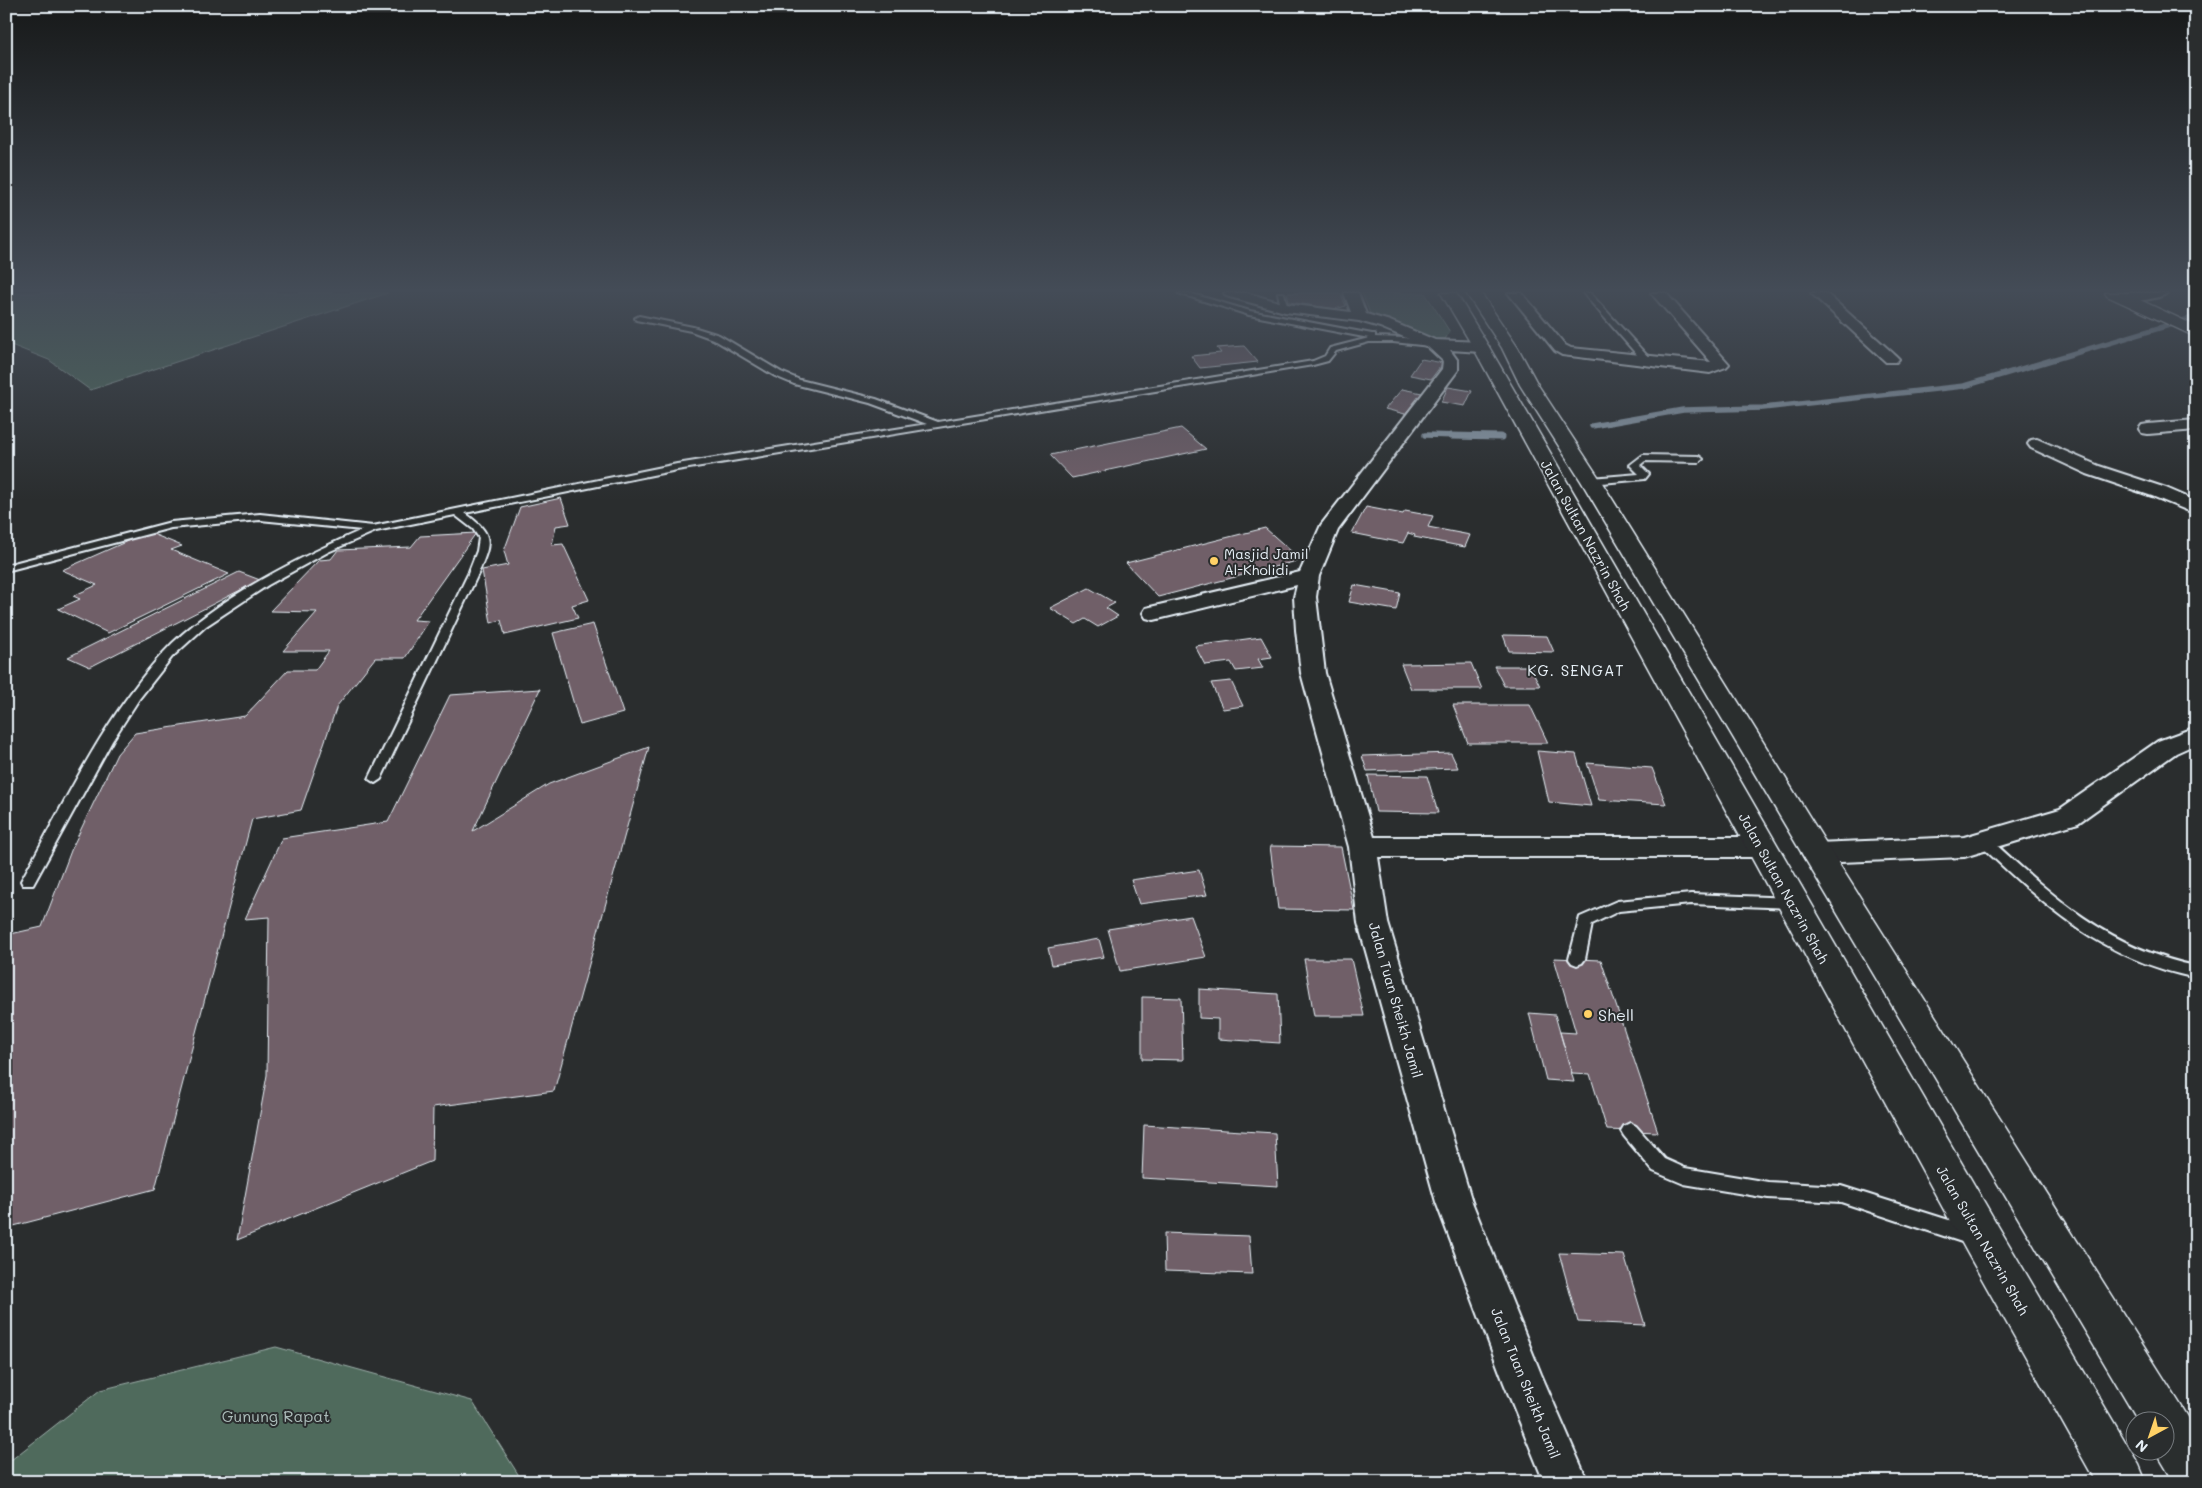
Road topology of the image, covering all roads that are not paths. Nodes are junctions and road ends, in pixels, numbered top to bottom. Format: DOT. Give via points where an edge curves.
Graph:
graph roads {
  1 [pos="759,362"];
  2 [pos="1319,362"];
  3 [pos="1451,362"];
  4 [pos="1490,362"];
  5 [pos="1506,362"];
  6 [pos="1517,362"];
  7 [pos="1653,362"];
  8 [pos="1720,362"];
  9 [pos="1529,385"];
  10 [pos="936,424"];
  11 [pos="2196,425"];
  12 [pos="2148,429"];
  13 [pos="2037,444"];
  14 [pos="1699,459"];
  15 [pos="1592,481"];
  16 [pos="2196,508"];
  17 [pos="457,512"];
  18 [pos="373,529"];
  19 [pos="6,568"];
  20 [pos="1309,576"];
  21 [pos="1154,613"];
  22 [pos="2196,736"];
  23 [pos="375,779"];
  24 [pos="1984,841"];
  25 [pos="1762,846"];
  26 [pos="1363,847"];
  27 [pos="1816,852"];
  28 [pos="28,881"];
  29 [pos="1793,903"];
  30 [pos="1577,959"];
  31 [pos="2196,972"];
  32 [pos="1630,1131"];
  33 [pos="1983,1240"];
  34 [pos="2157,1410"];
  35 [pos="2174,1437"];
  36 [pos="2196,1473"];
  37 [pos="1566,1482"];
  38 [pos="2122,1482"];
  1 -- 10 [label="lane" via="798,382 873,401"];
  2 -- 10 [label="lane"];
  3 -- 20 [label="street, Jalan Tuan Sheikh Jamil" via="1450,370 1328,529"];
  4 -- 25 [label="main road, Jalan Sultan Nazrin Shah"];
  5 -- 9 [label="main road" via="1516,377"];
  6 -- 9 [label="main road, Jalan Sultan Nazrin Shah"];
  7 -- 8 [label="street" via="1710,368"];
  9 -- 15 [label="main road, Jalan Sultan Nazrin Shah"];
  10 -- 17 [label="lane" via="677,467"];
  11 -- 12 [label="street"];
  13 -- 16 [label="street" via="2093,470"];
  14 -- 15 [label="lane" via="1643,458 1635,465 1644,474 1642,477"];
  15 -- 27 [label="main road, Jalan Sultan Nazrin Shah"];
  17 -- 18 [label="lane"];
  17 -- 23 [label="lane" via="479,527 486,540 473,574"];
  18 -- 19 [label="lane" via="260,517 171,525"];
  18 -- 28 [label="lane" via="324,550 264,583 202,624 168,655 134,697 106,741"];
  20 -- 21 [label="street"];
  20 -- 26 [label="street, Jalan Tuan Sheikh Jamil" via="1305,597 1313,673"];
  22 -- 24 [label="street" via="2167,747 2069,816"];
  24 -- 27 [label="street" via="1964,847"];
  24 -- 31 [label="lane" via="2066,915 2098,936 2180,970"];
  25 -- 26 [label="street"];
  25 -- 29 [label="main road, Jalan Sultan Nazrin Shah"];
  26 -- 37 [label="street, Jalan Tuan Sheikh Jamil" via="1373,923 1454,1202"];
  27 -- 34 [label="main road, Jalan Sultan Nazrin Shah"];
  29 -- 30 [label="lane" via="1691,899 1618,906 1585,920"];
  29 -- 33 [label="main road, Jalan Sultan Nazrin Shah"];
  32 -- 33 [label="lane" via="1659,1164 1684,1176 1768,1190 1841,1194"];
  33 -- 38 [label="main road, Jalan Sultan Nazrin Shah"];
  35 -- 36 [label="main road, Jalan Sultan Nazrin Shah"];
}
